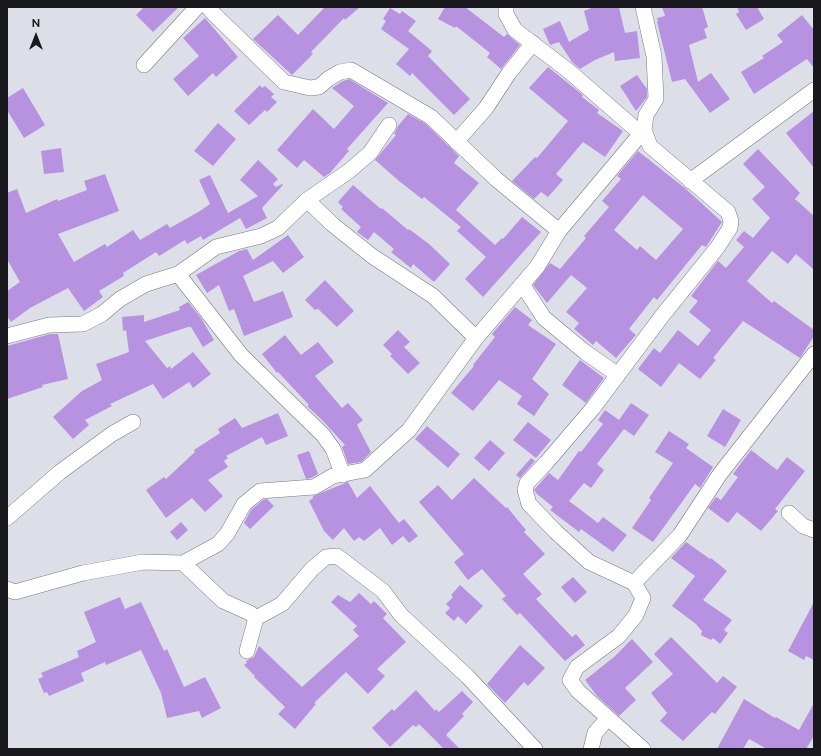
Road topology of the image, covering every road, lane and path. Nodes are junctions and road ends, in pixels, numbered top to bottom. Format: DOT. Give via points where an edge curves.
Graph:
graph roads {
  1 [pos="197,7"];
  2 [pos="208,7"];
  3 [pos="506,7"];
  4 [pos="643,7"];
  5 [pos="533,43"];
  6 [pos="144,65"];
  7 [pos="814,90"];
  8 [pos="389,125"];
  9 [pos="642,132"];
  10 [pos="456,142"];
  11 [pos="690,181"];
  12 [pos="307,200"];
  13 [pos="559,231"];
  14 [pos="178,274"];
  15 [pos="522,284"];
  16 [pos="7,336"];
  17 [pos="476,338"];
  18 [pos="814,354"];
  19 [pos="618,375"];
  20 [pos="133,422"];
  21 [pos="343,475"];
  22 [pos="789,513"];
  23 [pos="7,518"];
  24 [pos="814,530"];
  25 [pos="183,563"];
  26 [pos="634,583"];
  27 [pos="7,589"];
  28 [pos="256,618"];
  29 [pos="247,651"];
  30 [pos="608,718"];
  31 [pos="535,749"];
  32 [pos="591,749"];
  33 [pos="643,749"];
  1 -- 6 [label="street"];
  2 -- 10 [label="street" via="284,82 310,88 319,87 334,75 351,70 431,117"];
  3 -- 5 [label="street" via="506,14 515,30"];
  4 -- 9 [label="street" via="654,56 656,99 646,115"];
  5 -- 9 [label="street"];
  5 -- 10 [label="street" via="486,108"];
  7 -- 11 [label="street"];
  8 -- 12 [label="street" via="370,154"];
  9 -- 11 [label="street" via="650,146"];
  9 -- 13 [label="street"];
  10 -- 13 [label="street"];
  11 -- 19 [label="street" via="728,212 730,228"];
  12 -- 14 [label="street" via="278,228 261,236 216,247"];
  12 -- 17 [label="street" via="372,256 433,296"];
  13 -- 15 [label="street"];
  14 -- 16 [label="street" via="146,284 83,324 49,325"];
  14 -- 21 [label="street" via="241,355 323,435 333,449"];
  15 -- 17 [label="street"];
  15 -- 19 [label="street" via="544,318"];
  17 -- 21 [label="street" via="409,430 365,470"];
  18 -- 26 [label="street" via="720,474 680,535"];
  19 -- 26 [label="street" via="551,458 527,483 525,495 529,504 589,562"];
  20 -- 23 [label="street" via="60,472"];
  21 -- 25 [label="street" via="332,476 314,487 260,491 244,504 228,534 218,544"];
  22 -- 24 [label="street" via="803,526"];
  25 -- 27 [label="street" via="143,562 83,573 15,592"];
  25 -- 28 [label="street" via="223,601"];
  26 -- 30 [label="street" via="643,598 636,615 619,636 577,667 570,680 578,691"];
  28 -- 29 [label="street"];
  28 -- 31 [label="street" via="282,604 312,569 326,557 338,556 383,591 401,615 468,677"];
  30 -- 32 [label="street" via="595,733"];
  30 -- 33 [label="street"];
}
